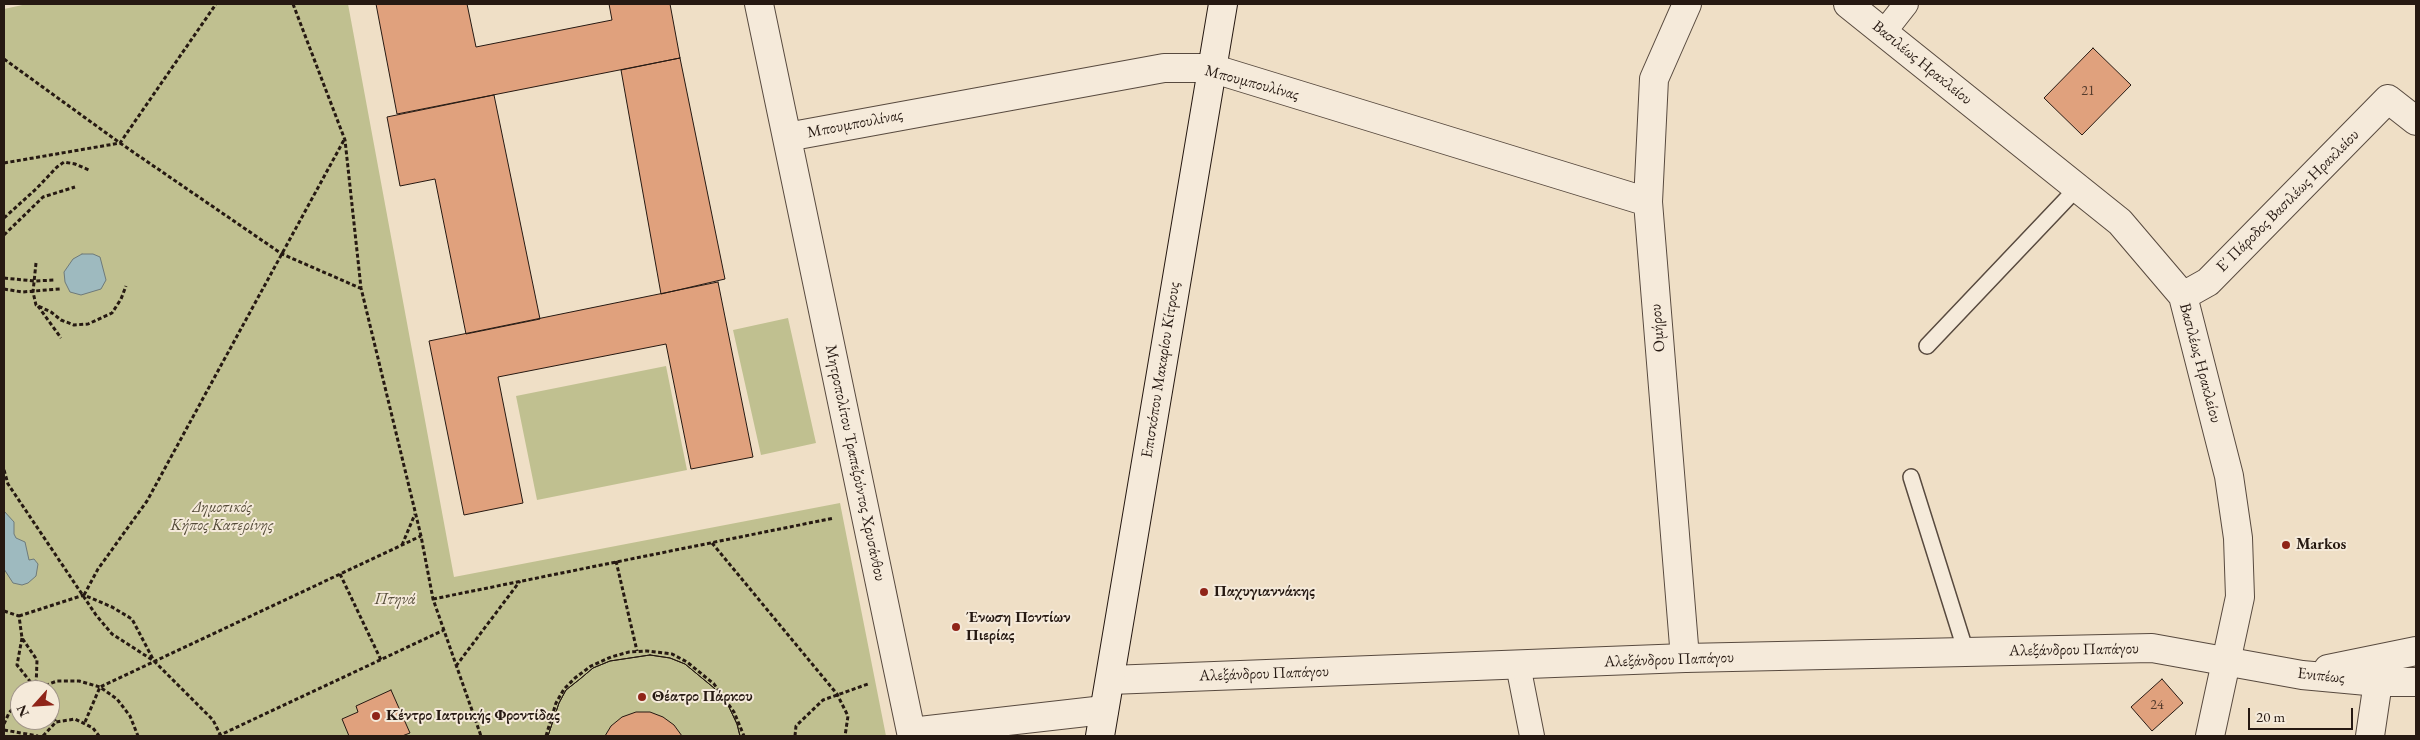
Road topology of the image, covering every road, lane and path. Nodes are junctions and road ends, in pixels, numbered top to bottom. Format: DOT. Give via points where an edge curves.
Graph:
graph roads {
  1 [pos="216,4"];
  2 [pos="293,4"];
  3 [pos="760,4"];
  4 [pos="1223,4"];
  5 [pos="1687,4"];
  6 [pos="1848,4"];
  7 [pos="1906,4"];
  8 [pos="1884,32"];
  9 [pos="4,59"];
  10 [pos="1211,68"];
  11 [pos="2416,121"];
  12 [pos="788,137"];
  13 [pos="345,140"];
  14 [pos="120,143"];
  15 [pos="4,164"];
  16 [pos="89,170"];
  17 [pos="74,187"];
  18 [pos="2078,187"];
  19 [pos="1648,202"];
  20 [pos="4,218"];
  21 [pos="4,235"];
  22 [pos="282,254"];
  23 [pos="36,263"];
  24 [pos="4,278"];
  25 [pos="55,280"];
  26 [pos="34,281"];
  27 [pos="126,286"];
  28 [pos="361,288"];
  29 [pos="4,289"];
  30 [pos="60,289"];
  31 [pos="33,292"];
  32 [pos="2183,296"];
  33 [pos="36,304"];
  34 [pos="60,338"];
  35 [pos="1927,346"];
  36 [pos="4,470"];
  37 [pos="1911,477"];
  38 [pos="8,484"];
  39 [pos="4,487"];
  40 [pos="416,513"];
  41 [pos="838,517"];
  42 [pos="421,536"];
  43 [pos="712,543"];
  44 [pos="402,545"];
  45 [pos="616,561"];
  46 [pos="340,574"];
  47 [pos="520,581"];
  48 [pos="84,595"];
  49 [pos="433,598"];
  50 [pos="4,611"];
  51 [pos="19,616"];
  52 [pos="444,630"];
  53 [pos="22,638"];
  54 [pos="637,651"];
  55 [pos="2416,651"];
  56 [pos="1966,652"];
  57 [pos="1685,658"];
  58 [pos="381,660"];
  59 [pos="154,661"];
  60 [pos="2227,662"];
  61 [pos="1518,665"];
  62 [pos="456,666"];
  63 [pos="2302,675"];
  64 [pos="29,680"];
  65 [pos="36,680"];
  66 [pos="1110,680"];
  67 [pos="60,681"];
  68 [pos="876,682"];
  69 [pos="2378,682"];
  70 [pos="2416,682"];
  71 [pos="100,688"];
  72 [pos="837,694"];
  73 [pos="1104,710"];
  74 [pos="10,712"];
  75 [pos="60,721"];
  76 [pos="85,722"];
  77 [pos="4,724"];
  78 [pos="4,730"];
  79 [pos="911,734"];
  80 [pos="38,736"];
  81 [pos="99,736"];
  82 [pos="138,736"];
  83 [pos="220,736"];
  84 [pos="481,736"];
  85 [pos="546,736"];
  86 [pos="744,736"];
  87 [pos="795,736"];
  88 [pos="844,736"];
  89 [pos="1100,736"];
  90 [pos="1532,736"];
  91 [pos="2210,736"];
  92 [pos="2370,736"];
  1 -- 14 [label="path"];
  2 -- 13 [label="path"];
  3 -- 12 [label="street, Μητροπολίτου Τραπεζούντος Χρυσάνθου"];
  4 -- 10 [label="street, Επισκόπου Μακαρίου Κίτρους"];
  5 -- 19 [label="street, Ομήρου" via="1654,79"];
  6 -- 8 [label="street, Βασιλέως Ηρακλείου"];
  7 -- 8 [label="street"];
  8 -- 18 [label="street, Βασιλέως Ηρακλείου"];
  9 -- 14 [label="path"];
  10 -- 12 [label="street, Μπουμπουλίνας" via="1164,68"];
  10 -- 19 [label="street, Μπουμπουλίνας"];
  10 -- 66 [label="street, Επισκόπου Μακαρίου Κίτρους"];
  11 -- 32 [label="street, Ε΄ Πάροδος Βασιλέως Ηρακλείου" via="2388,99 2208,282"];
  12 -- 79 [label="street, Μητροπολίτου Τραπεζούντος Χρυσάνθου"];
  13 -- 22 [label="path"];
  13 -- 28 [label="path"];
  14 -- 15 [label="path"];
  14 -- 22 [label="path"];
  16 -- 20 [label="path" via="64,162"];
  17 -- 21 [label="path" via="43,197"];
  18 -- 32 [label="street, Βασιλέως Ηρακλείου" via="2120,222"];
  18 -- 35 [label="lane"];
  19 -- 57 [label="street, Ομήρου"];
  22 -- 28 [label="path"];
  22 -- 48 [label="path" via="147,501 98,569"];
  23 -- 26 [label="path"];
  24 -- 26 [label="path"];
  25 -- 26 [label="path"];
  26 -- 31 [label="path"];
  27 -- 33 [label="path" via="112,312 88,324 74,325"];
  28 -- 40 [label="path"];
  29 -- 31 [label="path"];
  30 -- 31 [label="path"];
  31 -- 33 [label="path"];
  32 -- 60 [label="street, Βασιλέως Ηρακλείου" via="2229,476 2238,538 2240,597"];
  33 -- 34 [label="path"];
  36 -- 38 [label="path"];
  37 -- 56 [label="lane"];
  38 -- 39 [label="path"];
  38 -- 48 [label="path"];
  40 -- 42 [label="path"];
  40 -- 44 [label="path"];
  41 -- 43 [label="path"];
  42 -- 44 [label="path"];
  42 -- 49 [label="path"];
  43 -- 45 [label="path"];
  43 -- 72 [label="path"];
  44 -- 46 [label="path"];
  45 -- 47 [label="path"];
  45 -- 54 [label="path"];
  46 -- 58 [label="path"];
  46 -- 59 [label="path"];
  47 -- 49 [label="path"];
  47 -- 62 [label="path"];
  48 -- 51 [label="path"];
  48 -- 59 [label="path" via="112,634"];
  48 -- 59 [label="path" via="132,619"];
  49 -- 52 [label="path"];
  50 -- 51 [label="path"];
  51 -- 53 [label="path"];
  52 -- 58 [label="path"];
  52 -- 62 [label="path"];
  53 -- 64 [label="path" via="17,665"];
  53 -- 65 [label="path" via="37,660"];
  54 -- 85 [label="path" via="591,666 575,678 556,703"];
  54 -- 86 [label="path" via="672,654 700,673 724,696"];
  55 -- 63 [label="street"];
  56 -- 57 [label="street, Αλεξάνδρου Παπάγου"];
  56 -- 60 [label="street, Αλεξάνδρου Παπάγου" via="2152,648"];
  57 -- 61 [label="street, Αλεξάνδρου Παπάγου"];
  58 -- 83 [label="path"];
  59 -- 71 [label="path"];
  59 -- 83 [label="path" via="213,720"];
  60 -- 63 [label="street, Ενιπέως"];
  60 -- 91 [label="street, Βασιλέως Ηρακλείου"];
  61 -- 66 [label="street, Αλεξάνδρου Παπάγου"];
  61 -- 90 [label="street"];
  62 -- 84 [label="path"];
  63 -- 69 [label="street, Ενιπέως"];
  66 -- 73 [label="street, Επισκόπου Μακαρίου Κίτρους"];
  67 -- 71 [label="path"];
  68 -- 72 [label="path"];
  69 -- 70 [label="street, Ενιπέως"];
  69 -- 92 [label="street"];
  71 -- 76 [label="path"];
  71 -- 82 [label="path" via="117,699 130,716"];
  72 -- 87 [label="path" via="816,706 796,726"];
  72 -- 88 [label="path" via="848,716"];
  73 -- 79 [label="street, Μητροπολίτου Τραπεζούντος Χρυσάνθου"];
  73 -- 89 [label="street, Επισκόπου Μακαρίου Κίτρους"];
  74 -- 77 [label="path"];
  75 -- 76 [label="path" via="75,719"];
  76 -- 81 [label="path"];
  78 -- 80 [label="path"];
}
